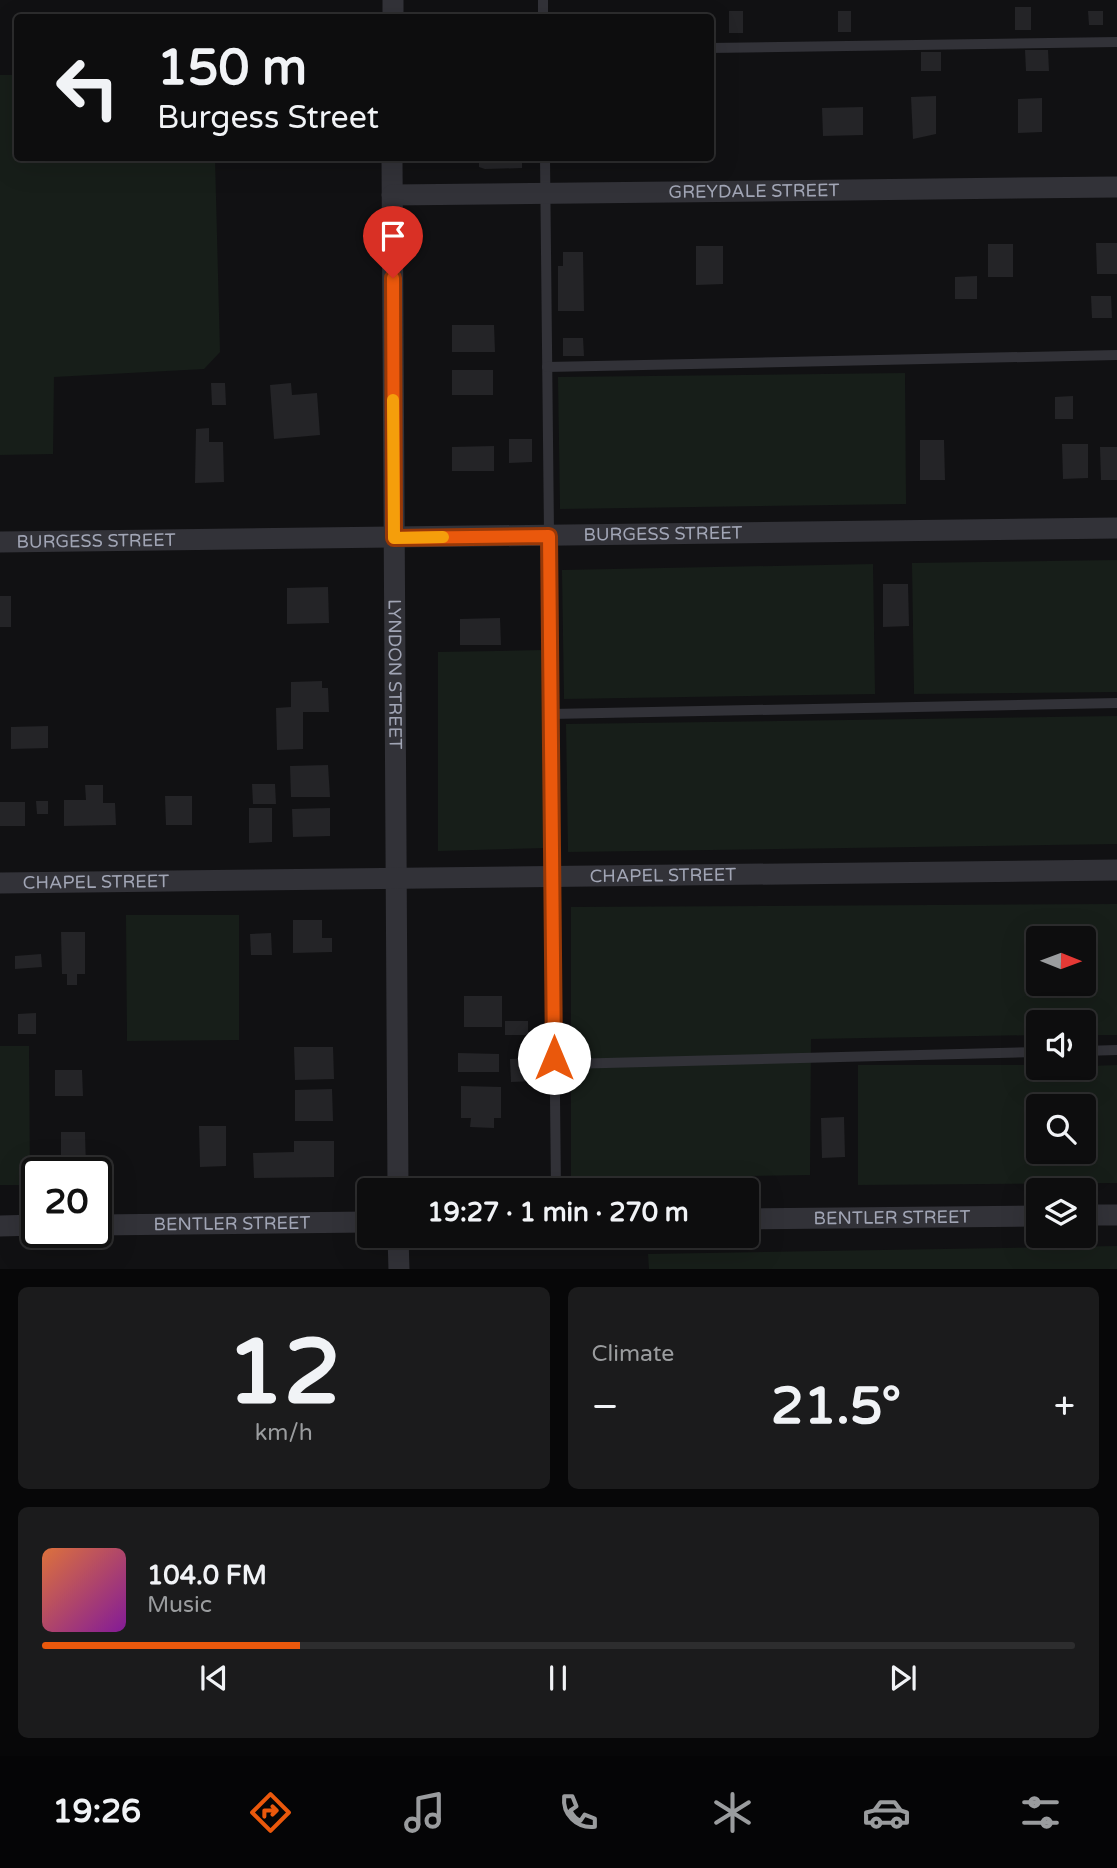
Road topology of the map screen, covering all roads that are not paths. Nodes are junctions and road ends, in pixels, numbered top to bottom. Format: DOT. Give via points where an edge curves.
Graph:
graph roads {
  1 [pos="1117,42"];
  2 [pos="714,48"];
  3 [pos="393,161"];
  4 [pos="545,161"];
  5 [pos="1117,187"];
  6 [pos="545,194"];
  7 [pos="393,195"];
  8 [pos="1117,355"];
  9 [pos="547,367"];
  10 [pos="1117,528"];
  11 [pos="549,536"];
  12 [pos="394,538"];
  13 [pos="0,542"];
  14 [pos="1117,703"];
  15 [pos="551,714"];
  16 [pos="1117,870"];
  17 [pos="553,878"];
  18 [pos="396,880"];
  19 [pos="0,883"];
  20 [pos="1117,1050"];
  21 [pos="1096,1051"];
  22 [pos="1026,1052"];
  23 [pos="566,1064"];
  24 [pos="398,1178"];
  25 [pos="556,1178"];
  26 [pos="1096,1215"];
  27 [pos="1117,1215"];
  28 [pos="1026,1216"];
  29 [pos="759,1219"];
  30 [pos="357,1222"];
  31 [pos="112,1225"];
  32 [pos="0,1226"];
  33 [pos="21,1226"];
  34 [pos="398,1248"];
  35 [pos="399,1269"];
  1 -- 2 [label="lane"];
  3 -- 7 [label="street, LYNDON STREET"];
  4 -- 6 [label="lane"];
  5 -- 6 [label="street, GREYDALE STREET"];
  6 -- 7 [label="street, GREYDALE STREET"];
  6 -- 9 [label="lane"];
  7 -- 12 [label="street, LYNDON STREET"];
  8 -- 9 [label="lane"];
  9 -- 11 [label="lane"];
  10 -- 11 [label="street, BURGESS STREET"];
  11 -- 12 [label="street, BURGESS STREET"];
  11 -- 15 [label="lane"];
  12 -- 13 [label="street, BURGESS STREET"];
  12 -- 18 [label="street, LYNDON STREET"];
  14 -- 15 [label="lane"];
  15 -- 17 [label="lane"];
  16 -- 17 [label="street, CHAPEL STREET"];
  17 -- 18 [label="street, CHAPEL STREET"];
  17 -- 25 [label="lane"];
  18 -- 19 [label="street, CHAPEL STREET"];
  18 -- 24 [label="street, LYNDON STREET"];
  20 -- 21 [label="lane"];
  22 -- 23 [label="lane"];
  26 -- 27 [label="street"];
  28 -- 29 [label="street, BENTLER STREET"];
  30 -- 31 [label="street, BENTLER STREET"];
  32 -- 33 [label="street"];
  34 -- 35 [label="street"];
}
